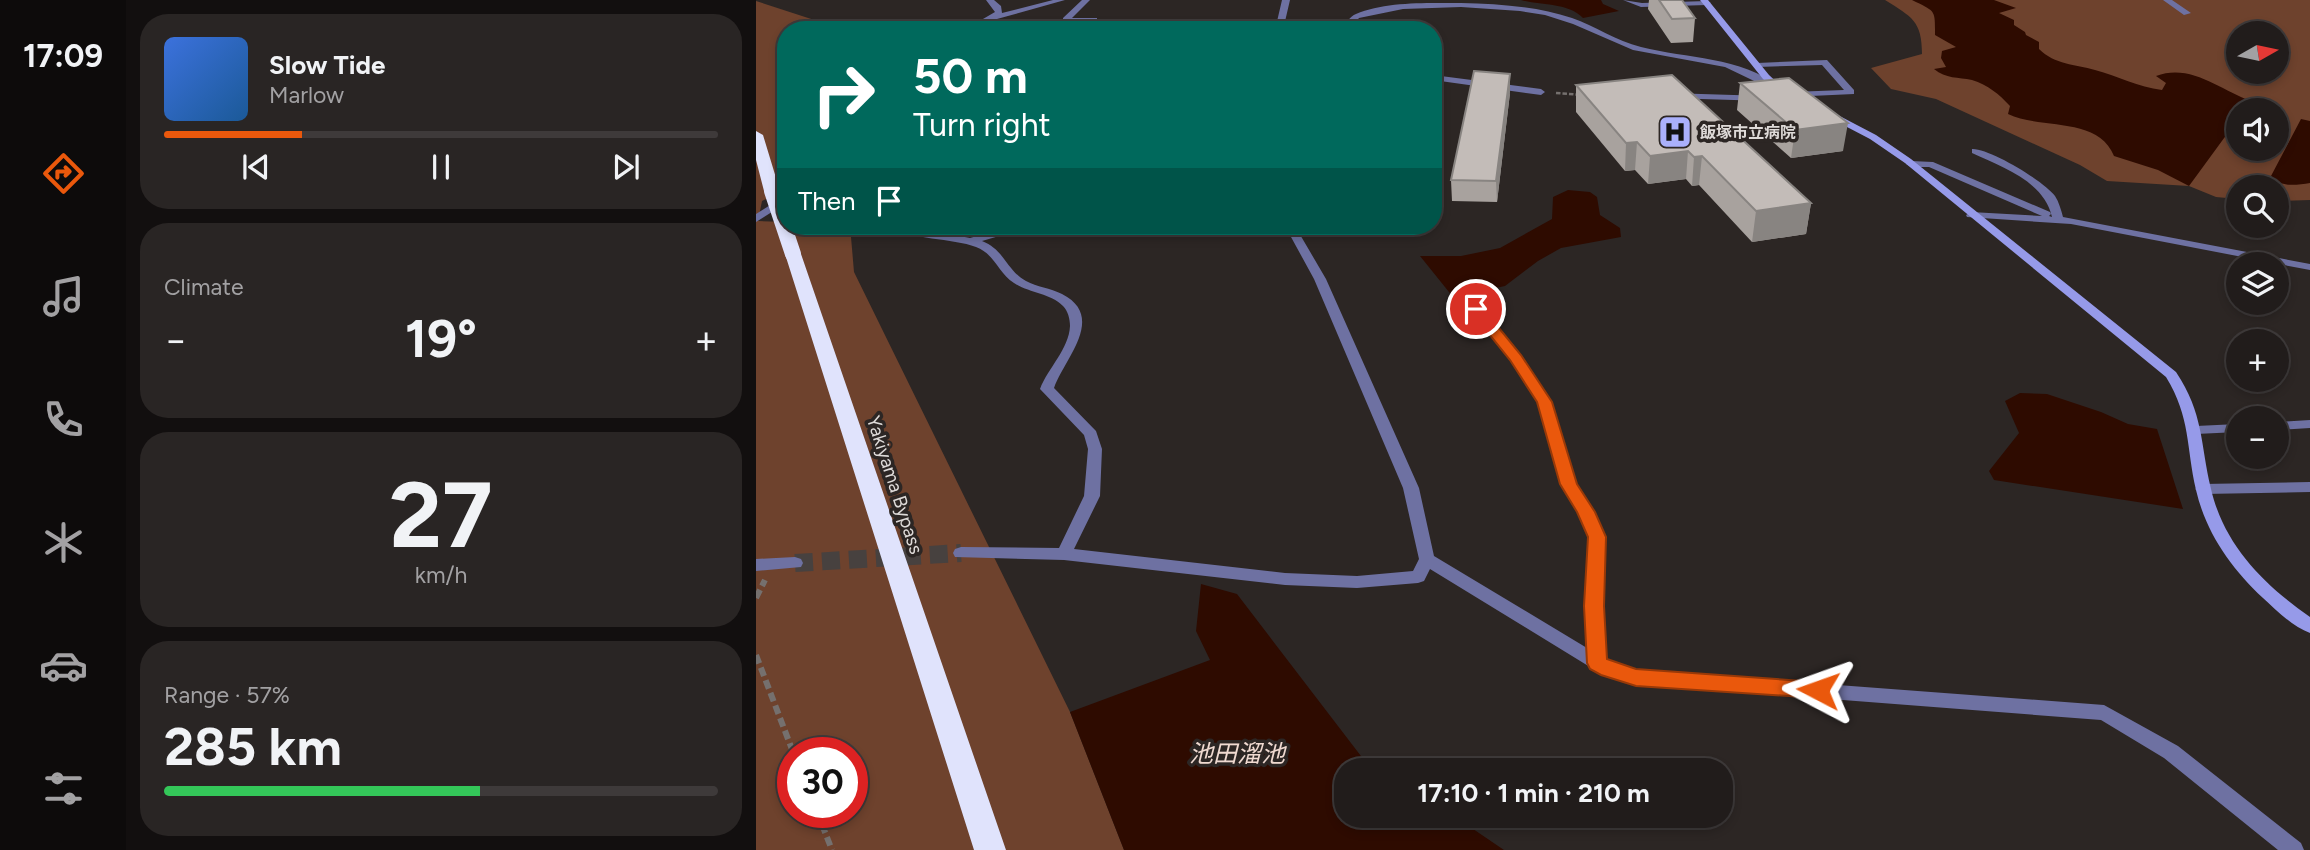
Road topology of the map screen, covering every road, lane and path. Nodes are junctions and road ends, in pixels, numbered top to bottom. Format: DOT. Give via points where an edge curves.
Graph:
graph roads {
  1 [pos="990,0"];
  2 [pos="1061,0"];
  3 [pos="1086,0"];
  4 [pos="1286,0"];
  5 [pos="1627,0"];
  6 [pos="2167,0"];
  7 [pos="1705,2"];
  8 [pos="2187,13"];
  9 [pos="994,17"];
  10 [pos="1094,20"];
  11 [pos="986,21"];
  12 [pos="1281,21"];
  13 [pos="1352,21"];
  14 [pos="1757,65"];
  15 [pos="1442,78"];
  16 [pos="1541,92"];
  17 [pos="1591,95"];
  18 [pos="1784,95"];
  19 [pos="1681,96"];
  20 [pos="1765,98"];
  21 [pos="756,135"];
  22 [pos="1975,151"];
  23 [pos="1910,164"];
  24 [pos="777,190"];
  25 [pos="777,197"];
  26 [pos="1971,215"];
  27 [pos="756,219"];
  28 [pos="2058,219"];
  29 [pos="788,235"];
  30 [pos="942,235"];
  31 [pos="992,235"];
  32 [pos="1295,235"];
  33 [pos="971,241"];
  34 [pos="2310,267"];
  35 [pos="1476,309"];
  36 [pos="2310,425"];
  37 [pos="2289,426"];
  38 [pos="2226,429"];
  39 [pos="2196,430"];
  40 [pos="2310,487"];
  41 [pos="2203,489"];
  42 [pos="961,553"];
  43 [pos="1064,554"];
  44 [pos="1427,559"];
  45 [pos="795,562"];
  46 [pos="756,565"];
  47 [pos="2310,626"];
  48 [pos="756,655"];
  49 [pos="1597,663"];
  50 [pos="787,737"];
  51 [pos="823,828"];
  52 [pos="832,850"];
  53 [pos="990,850"];
  54 [pos="2294,850"];
  1 -- 9 [label="street" via="999,12"];
  2 -- 9 [label="street"];
  3 -- 10 [label="street" via="1066,20"];
  4 -- 12 [label="street"];
  5 -- 7 [label="street" via="1641,5"];
  6 -- 8 [label="street"];
  7 -- 14 [label="street"];
  9 -- 11 [label="street"];
  13 -- 18 [label="street" via="1393,7 1453,5 1542,12 1637,48 1746,71"];
  14 -- 18 [label="street"];
  14 -- 18 [label="street" via="1824,62 1851,92"];
  15 -- 16 [label="street"];
  16 -- 17 [label="path"];
  18 -- 23 [label="street" via="1852,124"];
  19 -- 20 [label="lane"];
  21 -- 24 [label="highway, Yakiyama Bypass"];
  22 -- 28 [label="street" via="2046,193"];
  23 -- 26 [label="street"];
  23 -- 28 [label="street" via="1930,164"];
  25 -- 27 [label="street"];
  26 -- 28 [label="street"];
  26 -- 39 [label="street" via="2171,375 2186,396"];
  28 -- 34 [label="street"];
  29 -- 53 [label="highway, Yakiyama Bypass, bridge"];
  30 -- 33 [label="street"];
  31 -- 33 [label="street"];
  32 -- 44 [label="street" via="1321,279 1411,488"];
  33 -- 43 [label="street" via="995,250 1016,281 1049,291 1070,306 1076,319 1076,335 1047,388 1091,434 1095,449 1092,496"];
  35 -- 49 [label="street" via="1545,402 1569,484 1597,537"];
  36 -- 37 [label="street"];
  38 -- 39 [label="street"];
  39 -- 41 [label="street"];
  40 -- 41 [label="street"];
  41 -- 47 [label="street" via="2212,520 2229,550 2258,585"];
  42 -- 43 [label="street"];
  43 -- 44 [label="street" via="1285,579 1357,582 1418,577"];
  44 -- 49 [label="street"];
  45 -- 46 [label="street"];
  48 -- 50 [label="path"];
  49 -- 54 [label="street" via="1636,677 2104,713 2171,752"];
  51 -- 52 [label="path"];
}
